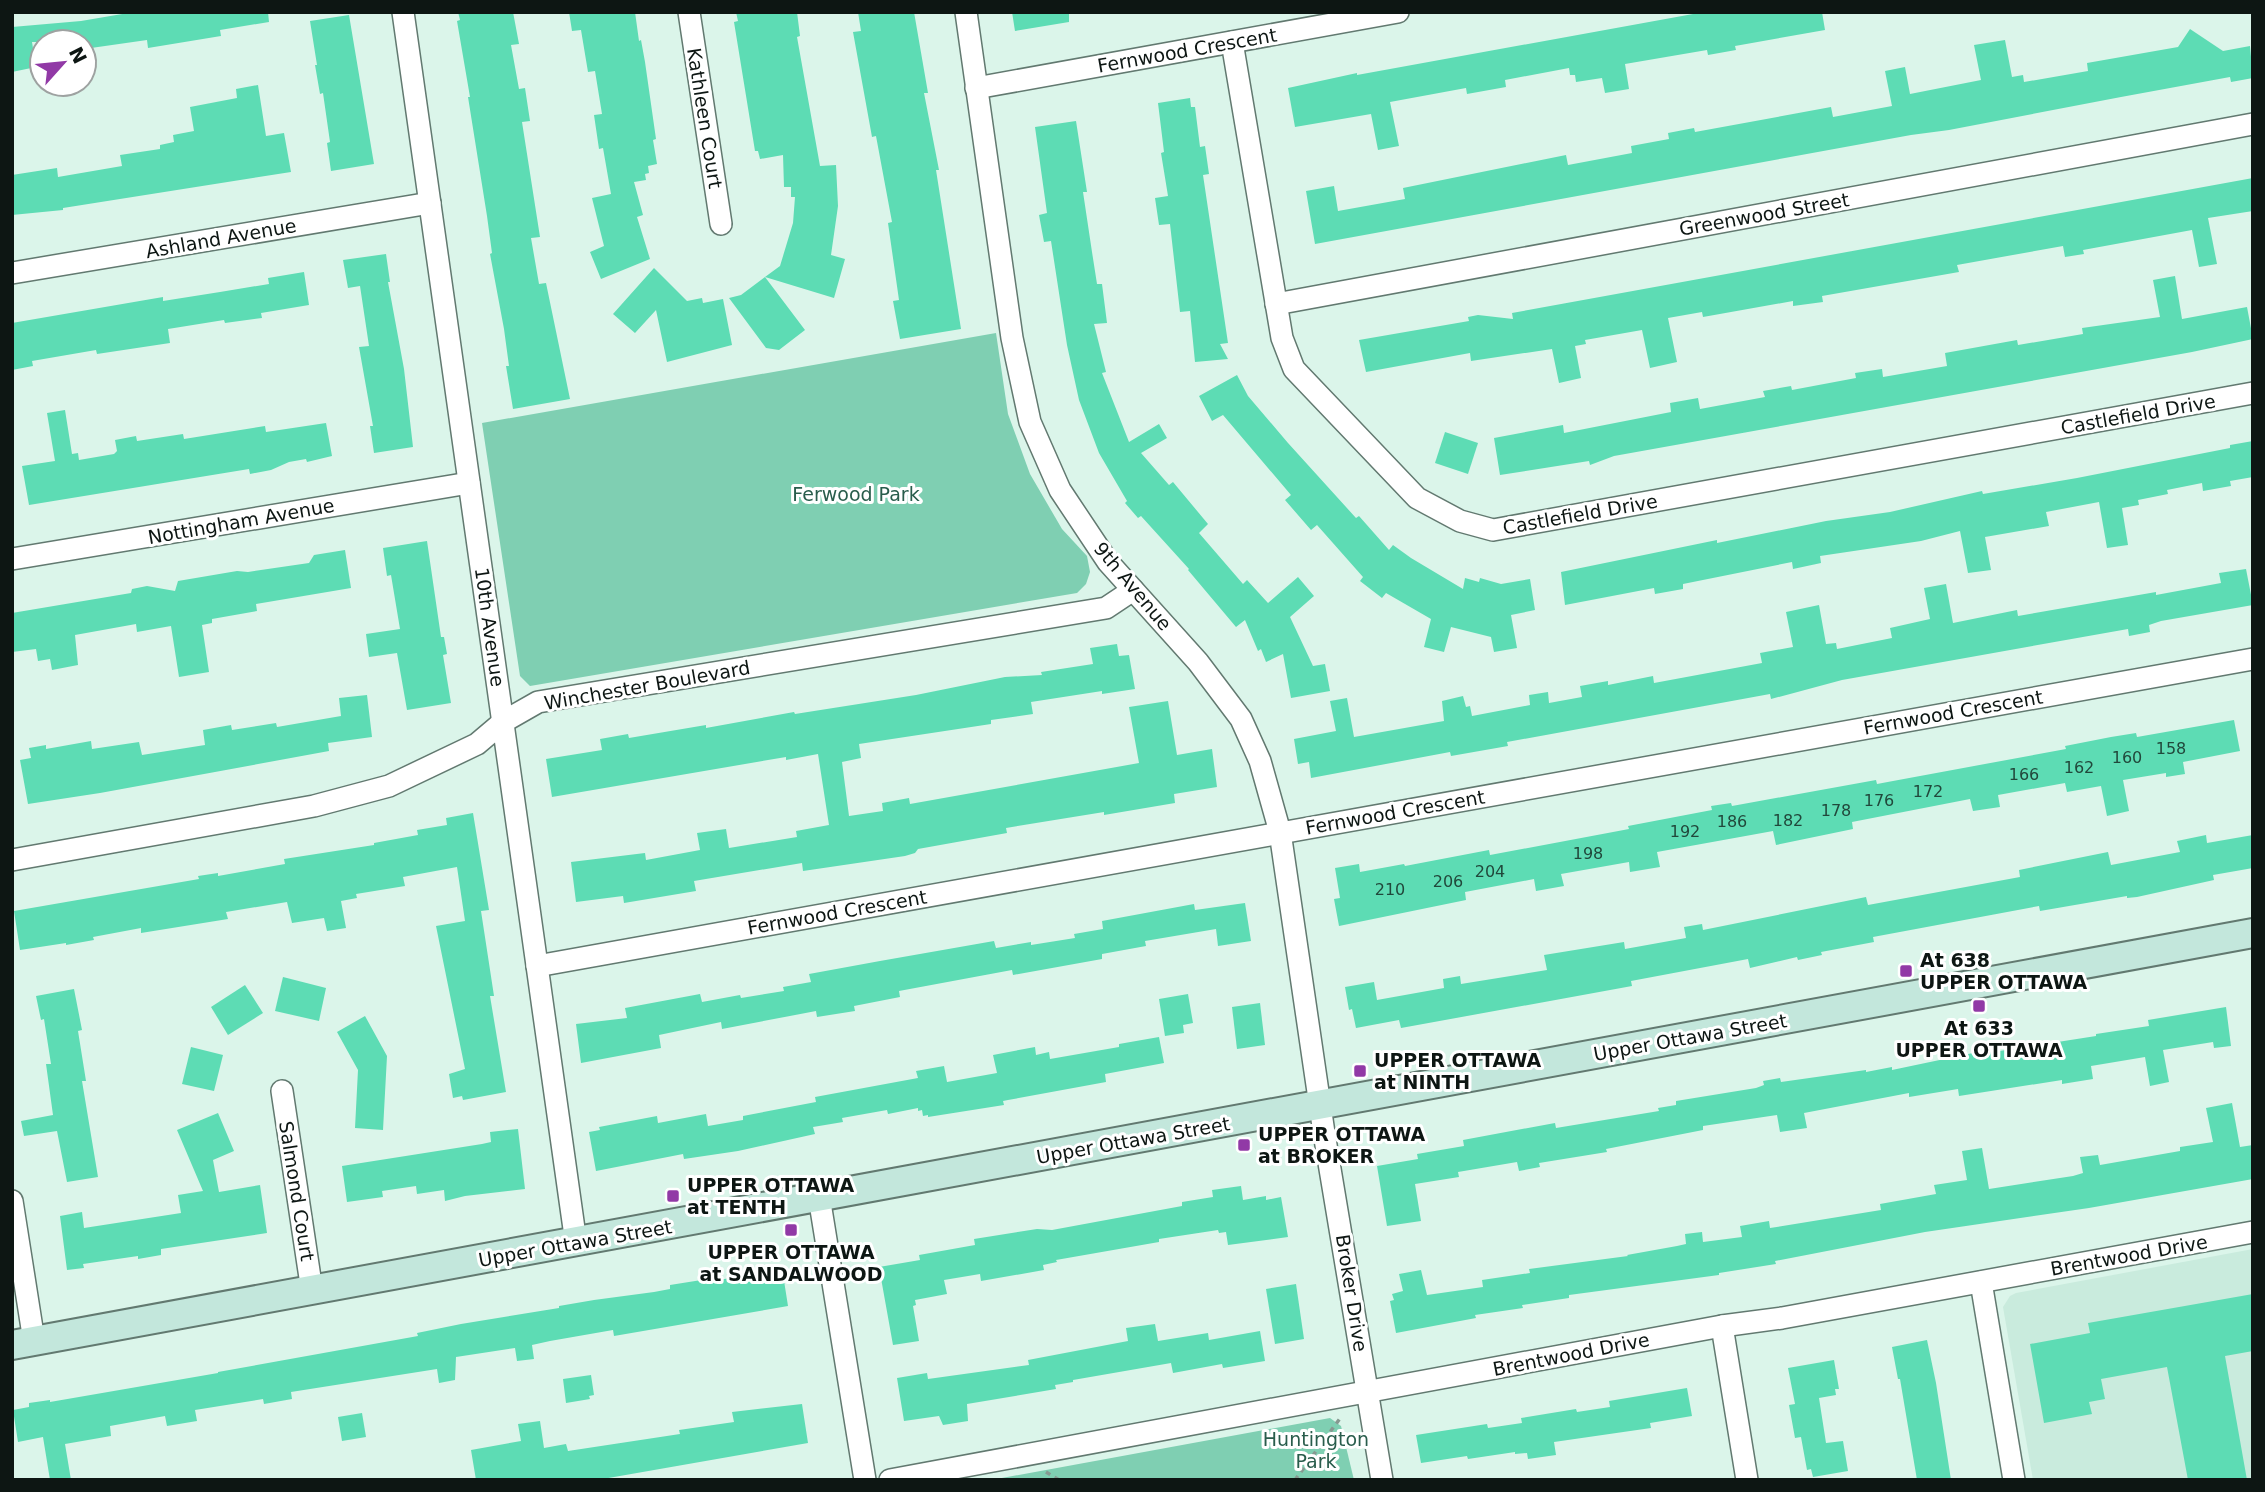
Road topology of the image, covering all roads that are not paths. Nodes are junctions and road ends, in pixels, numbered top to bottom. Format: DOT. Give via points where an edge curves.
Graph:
graph roads {
  1 [pos="403,12"];
  2 [pos="689,12"];
  3 [pos="966,12"];
  4 [pos="1398,12"];
  5 [pos="1233,42"];
  6 [pos="976,88"];
  7 [pos="2253,124"];
  8 [pos="430,203"];
  9 [pos="721,224"];
  10 [pos="12,273"];
  11 [pos="1276,304"];
  12 [pos="2253,393"];
  13 [pos="469,482"];
  14 [pos="12,559"];
  15 [pos="1133,590"];
  16 [pos="2253,659"];
  17 [pos="503,722"];
  18 [pos="1280,832"];
  19 [pos="12,860"];
  20 [pos="2253,933"];
  21 [pos="537,966"];
  22 [pos="282,1091"];
  23 [pos="1320,1106"];
  24 [pos="821,1197"];
  25 [pos="12,1201"];
  26 [pos="2253,1232"];
  27 [pos="576,1242"];
  28 [pos="1981,1282"];
  29 [pos="312,1291"];
  30 [pos="1722,1326"];
  31 [pos="23,1343"];
  32 [pos="1368,1392"];
  33 [pos="865,1480"];
  34 [pos="890,1480"];
  35 [pos="1382,1480"];
  36 [pos="1747,1480"];
  37 [pos="2014,1480"];
  1 -- 8 [label="street, 10th Avenue"];
  2 -- 9 [label="street, Kathleen Court"];
  3 -- 6 [label="street, 9th Avenue"];
  4 -- 5 [label="street, Fernwood Crescent"];
  5 -- 6 [label="street, Fernwood Crescent"];
  5 -- 11 [label="street, Castlefield Drive"];
  6 -- 15 [label="street, 9th Avenue" via="1012,338 1030,422 1060,490 1108,562"];
  7 -- 11 [label="street, Greenwood Street"];
  8 -- 10 [label="street, Ashland Avenue"];
  8 -- 13 [label="street, 10th Avenue"];
  11 -- 12 [label="street, Castlefield Drive" via="1294,369 1417,498 1460,522 1493,530"];
  13 -- 14 [label="street, Nottingham Avenue"];
  13 -- 17 [label="street, 10th Avenue"];
  15 -- 17 [label="street, Winchester Boulevard" via="1106,608 538,702"];
  15 -- 18 [label="street, 9th Avenue" via="1198,662 1241,719 1260,761"];
  16 -- 18 [label="street, Fernwood Crescent"];
  17 -- 19 [label="street, Winchester Boulevard" via="477,744 389,786 314,806"];
  17 -- 21 [label="street, 10th Avenue"];
  18 -- 21 [label="street, Fernwood Crescent"];
  18 -- 23 [label="street, 9th Avenue"];
  20 -- 23 [label="main road, Upper Ottawa Street"];
  21 -- 27 [label="street, 10th Avenue"];
  22 -- 29 [label="street, Salmond Court"];
  23 -- 24 [label="main road, Upper Ottawa Street"];
  23 -- 32 [label="street, Broker Drive"];
  24 -- 27 [label="main road, Upper Ottawa Street"];
  24 -- 33 [label="street"];
  25 -- 31 [label="street"];
  26 -- 28 [label="street, Brentwood Drive"];
  27 -- 29 [label="main road, Upper Ottawa Street"];
  28 -- 30 [label="street, Brentwood Drive"];
  28 -- 37 [label="street"];
  29 -- 31 [label="main road, Upper Ottawa Street"];
  30 -- 32 [label="street, Brentwood Drive"];
  30 -- 36 [label="street"];
  32 -- 34 [label="street, Brentwood Drive"];
  32 -- 35 [label="street, Broker Drive"];
}
